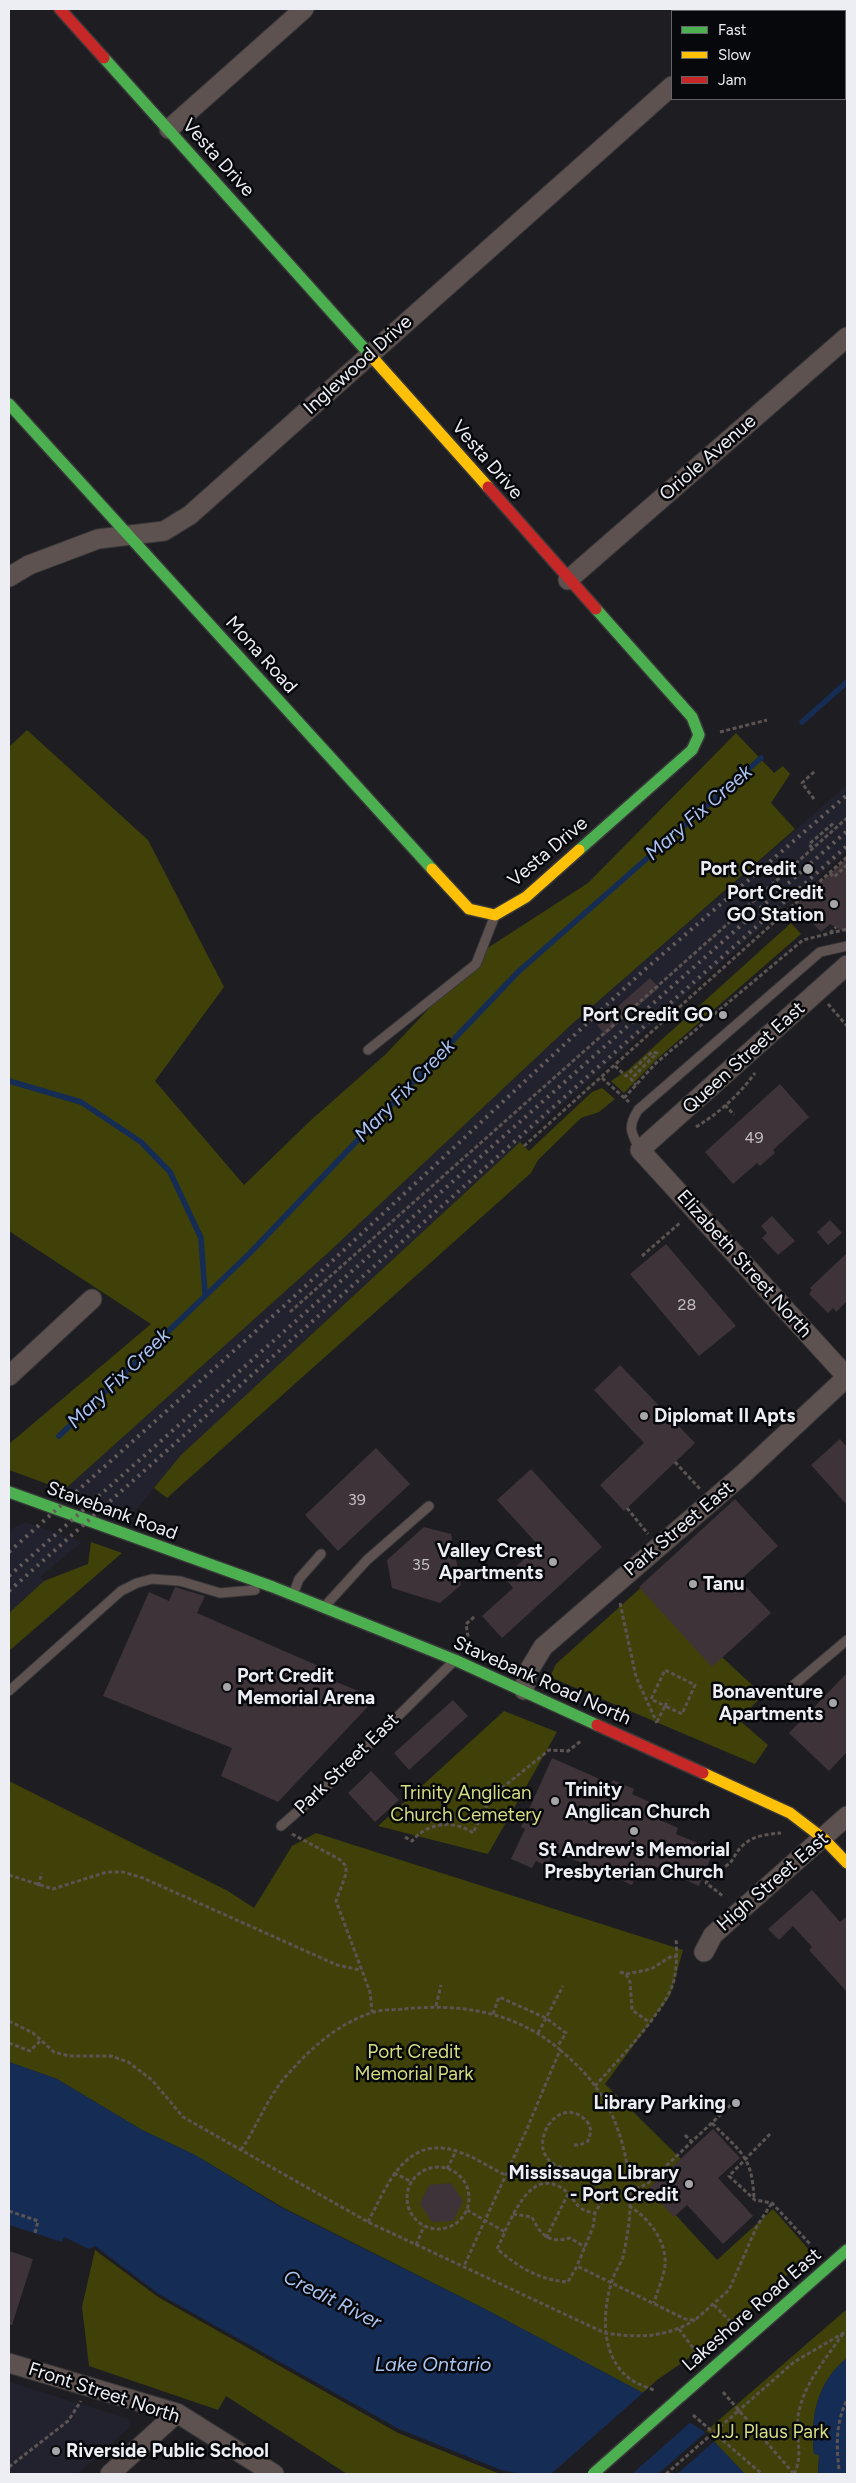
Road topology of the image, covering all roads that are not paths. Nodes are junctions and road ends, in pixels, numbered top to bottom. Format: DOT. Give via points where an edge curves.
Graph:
graph roads {
  1 [pos="60,9"];
  2 [pos="304,9"];
  3 [pos="671,87"];
  4 [pos="168,129"];
  5 [pos="847,337"];
  6 [pos="369,354"];
  7 [pos="9,404"];
  8 [pos="129,536"];
  9 [pos="9,577"];
  10 [pos="568,580"];
  11 [pos="495,915"];
  12 [pos="847,946"];
  13 [pos="847,965"];
  14 [pos="368,1050"];
  15 [pos="640,1150"];
  16 [pos="92,1299"];
  17 [pos="9,1376"];
  18 [pos="847,1377"];
  19 [pos="9,1492"];
  20 [pos="430,1506"];
  21 [pos="321,1554"];
  22 [pos="203,1562"];
  23 [pos="273,1587"];
  24 [pos="293,1595"];
  25 [pos="324,1607"];
  26 [pos="847,1640"];
  27 [pos="455,1660"];
  28 [pos="789,1689"];
  29 [pos="524,1690"];
  30 [pos="9,1691"];
  31 [pos="847,1816"];
  32 [pos="282,1826"];
  33 [pos="824,1839"];
  34 [pos="847,1863"];
  35 [pos="704,1952"];
  36 [pos="847,2250"];
  37 [pos="9,2363"];
  38 [pos="177,2413"];
  39 [pos="110,2474"];
  40 [pos="274,2474"];
  41 [pos="593,2474"];
  1 -- 4 [label="street, Vesta Drive"];
  2 -- 4 [label="street"];
  3 -- 6 [label="street, Inglewood Drive"];
  4 -- 6 [label="street, Vesta Drive"];
  5 -- 10 [label="street, Oriole Avenue"];
  6 -- 8 [label="street, Inglewood Drive" via="190,515 164,531"];
  6 -- 10 [label="street, Vesta Drive"];
  7 -- 8 [label="street, Mona Road"];
  8 -- 9 [label="street, Inglewood Drive" via="98,539 29,565"];
  8 -- 11 [label="street, Mona Road" via="469,909"];
  10 -- 11 [label="street, Vesta Drive" via="692,717 699,735 692,750 526,897"];
  11 -- 14 [label="lane" via="476,964"];
  12 -- 15 [label="lane" via="820,952 638,1110 630,1131"];
  13 -- 15 [label="street, Queen Street East"];
  15 -- 18 [label="street, Elizabeth Street North"];
  16 -- 17 [label="street"];
  18 -- 29 [label="street, Park Street East" via="743,1474 543,1647 528,1672"];
  19 -- 22 [label="street, Stavebank Road"];
  20 -- 25 [label="lane" via="367,1560"];
  21 -- 24 [label="lane" via="299,1579"];
  22 -- 23 [label="street, Stavebank Road North"];
  23 -- 24 [label="street, Stavebank Road North"];
  23 -- 30 [label="lane" via="220,1593 180,1581 152,1579 137,1583 121,1591"];
  24 -- 25 [label="street, Stavebank Road North"];
  25 -- 27 [label="street, Stavebank Road North"];
  26 -- 28 [label="lane"];
  27 -- 29 [label="street, Stavebank Road North"];
  27 -- 32 [label="lane, Park Street East"];
  29 -- 33 [label="street, Stavebank Road North" via="790,1812"];
  31 -- 33 [label="street, High Street East"];
  33 -- 34 [label="street, Stavebank Road North"];
  33 -- 35 [label="street, High Street East" via="713,1935"];
  36 -- 41 [label="street, Lakeshore Road East, bridge"];
  37 -- 38 [label="street, Front Street North"];
  38 -- 39 [label="street"];
  38 -- 40 [label="street, Front Street North"];
}
